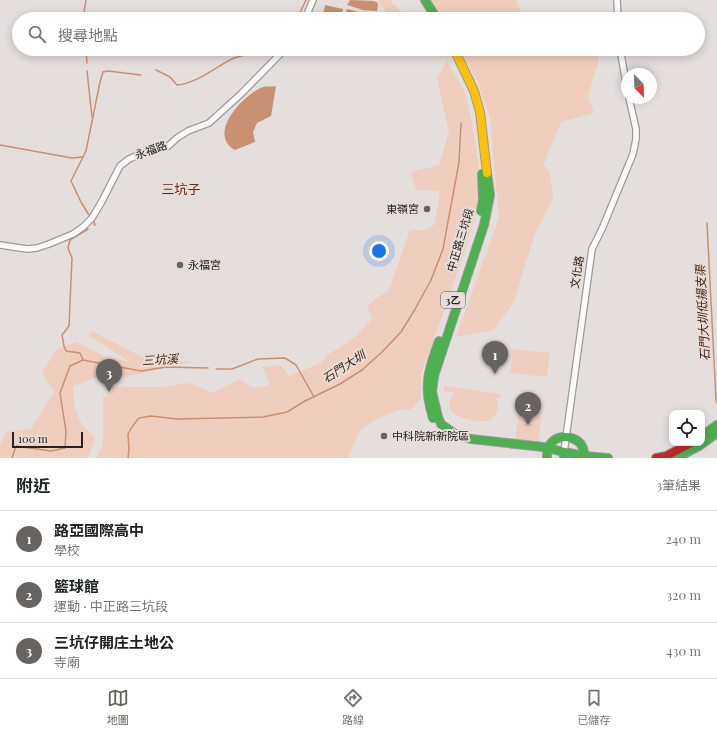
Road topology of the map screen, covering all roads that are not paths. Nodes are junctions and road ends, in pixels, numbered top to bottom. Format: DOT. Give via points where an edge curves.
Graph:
graph roads {
  1 [pos="312,0"];
  2 [pos="418,0"];
  3 [pos="425,0"];
  4 [pos="617,0"];
  5 [pos="308,12"];
  6 [pos="426,12"];
  7 [pos="433,12"];
  8 [pos="618,12"];
  9 [pos="278,56"];
  10 [pos="452,56"];
  11 [pos="457,56"];
  12 [pos="621,56"];
  13 [pos="623,68"];
  14 [pos="630,104"];
  15 [pos="0,245"];
  16 [pos="717,425"];
  17 [pos="717,433"];
  18 [pos="705,434"];
  19 [pos="567,436"];
  20 [pos="685,446"];
  21 [pos="547,453"];
  22 [pos="563,456"];
  23 [pos="584,457"];
  24 [pos="608,458"];
  25 [pos="656,458"];
  26 [pos="676,458"];
  1 -- 5 [label="street"];
  2 -- 6 [label="main road"];
  3 -- 7 [label="main road"];
  4 -- 8 [label="street"];
  9 -- 15 [label="street, 永福路" via="209,123 188,131 167,147 129,158 120,166 92,218 78,230 37,248"];
  10 -- 21 [label="main road, 中正路三坑段 / 3乙" via="466,82 474,109 483,200 482,211 428,375 428,404 435,424 456,439 472,444"];
  11 -- 21 [label="main road, 中正路三坑段 / 3乙" via="474,91 480,112 490,195 484,225 434,376 432,392 441,424 458,436"];
  12 -- 13 [label="street"];
  14 -- 19 [label="street, 文化路" via="636,140 633,154 592,249"];
  16 -- 18 [label="main road"];
  17 -- 26 [label="main road"];
  19 -- 21 [label="main road" via="557,438 550,444"];
  19 -- 22 [label="street, 文化路"];
  19 -- 23 [label="main road" via="581,444"];
  20 -- 25 [label="main road"];
  21 -- 22 [label="main road, 中正路三坑段 / 3乙"];
  22 -- 23 [label="main road, 中正路三坑段"];
  23 -- 24 [label="main road, 中正路三坑段"];
}
